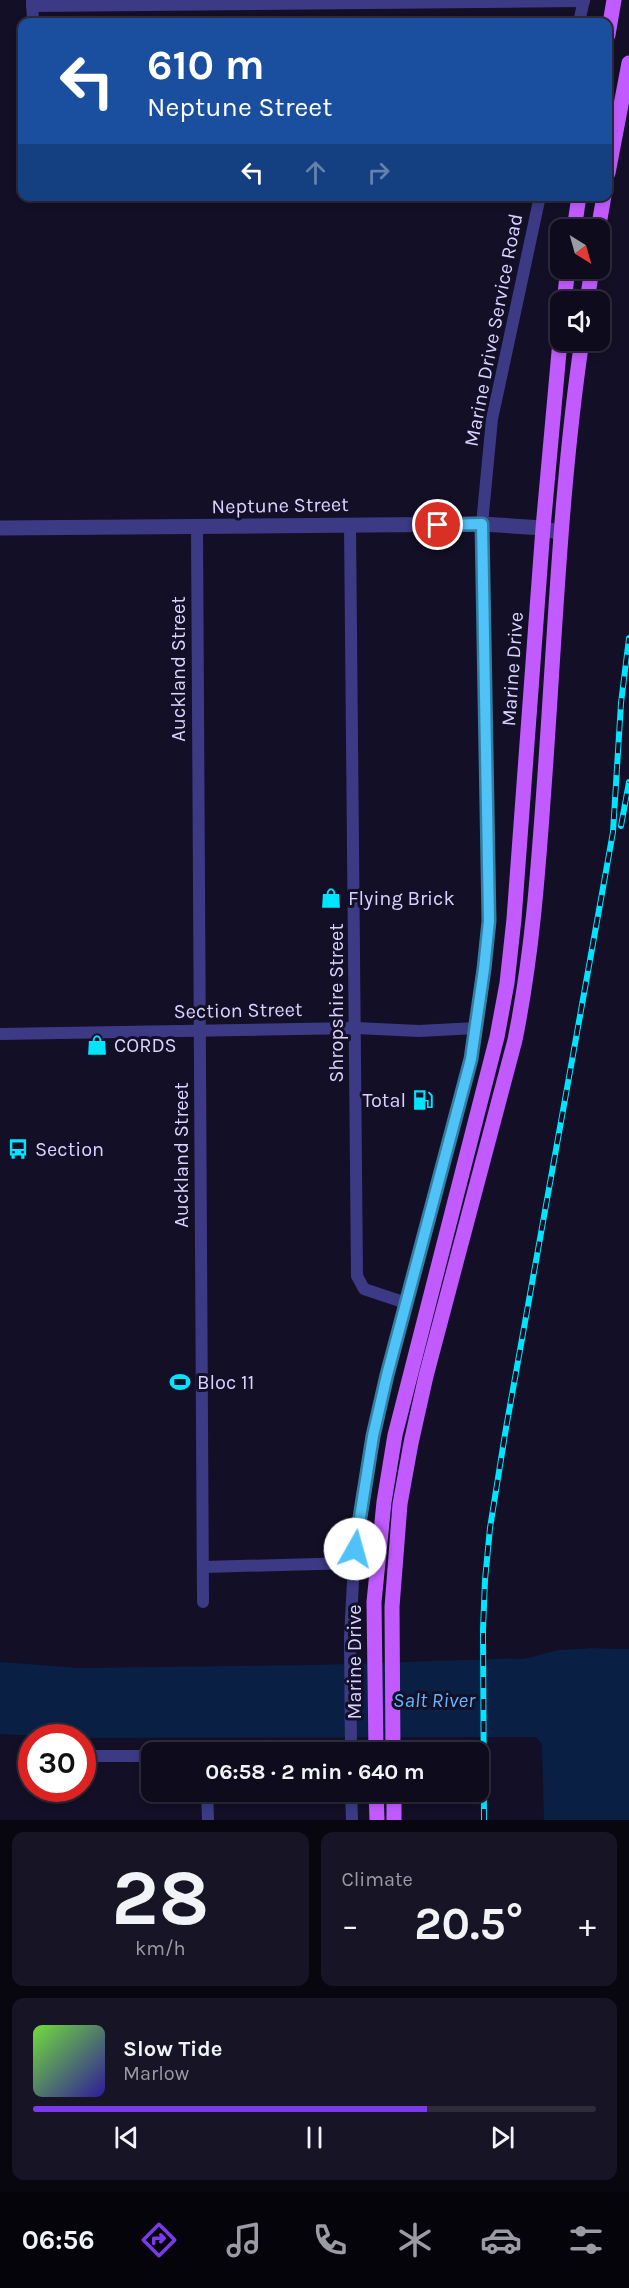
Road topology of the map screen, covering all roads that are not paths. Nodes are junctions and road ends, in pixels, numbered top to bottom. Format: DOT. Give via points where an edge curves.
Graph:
graph roads {
  1 [pos="614,0"];
  2 [pos="584,1"];
  3 [pos="291,2"];
  4 [pos="447,2"];
  5 [pos="32,3"];
  6 [pos="33,18"];
  7 [pos="580,18"];
  8 [pos="611,18"];
  9 [pos="629,63"];
  10 [pos="612,152"];
  11 [pos="539,201"];
  12 [pos="578,201"];
  13 [pos="603,201"];
  14 [pos="576,219"];
  15 [pos="600,219"];
  16 [pos="559,351"];
  17 [pos="581,351"];
  18 [pos="482,524"];
  19 [pos="350,525"];
  20 [pos="0,528"];
  21 [pos="197,528"];
  22 [pos="543,528"];
  23 [pos="560,533"];
  24 [pos="356,1028"];
  25 [pos="476,1028"];
  26 [pos="200,1030"];
  27 [pos="0,1034"];
  28 [pos="406,1303"];
  29 [pos="354,1563"];
  30 [pos="204,1567"];
  31 [pos="203,1602"];
  32 [pos="351,1742"];
  33 [pos="376,1742"];
  34 [pos="393,1742"];
  35 [pos="96,1756"];
  36 [pos="141,1756"];
  37 [pos="207,1802"];
  38 [pos="351,1802"];
  39 [pos="376,1802"];
  40 [pos="394,1802"];
  41 [pos="208,1820"];
  42 [pos="351,1820"];
  43 [pos="377,1820"];
  44 [pos="394,1820"];
  1 -- 8 [label="main road"];
  2 -- 4 [label="street"];
  2 -- 7 [label="street"];
  3 -- 4 [label="street"];
  3 -- 5 [label="street"];
  5 -- 6 [label="street"];
  9 -- 10 [label="main road"];
  11 -- 18 [label="street, Marine Drive Service Road" via="492,419"];
  12 -- 14 [label="main road"];
  13 -- 15 [label="main road"];
  16 -- 22 [label="main road, Marine Drive"];
  17 -- 23 [label="main road, Marine Drive"];
  18 -- 19 [label="street, Neptune Street"];
  18 -- 22 [label="street, Neptune Street"];
  18 -- 25 [label="street, Marine Drive Service Road" via="489,921"];
  19 -- 21 [label="street, Neptune Street"];
  19 -- 24 [label="street, Shropshire Street"];
  20 -- 21 [label="street, Neptune Street"];
  21 -- 26 [label="street, Auckland Street"];
  22 -- 23 [label="street, Neptune Street"];
  22 -- 33 [label="main road, Marine Drive" via="507,983 497,1037 395,1436 382,1513 375,1602"];
  23 -- 34 [label="main road, Marine Drive" via="538,869 526,984 515,1040 426,1376 400,1504 394,1570"];
  24 -- 25 [label="street, Section Street"];
  24 -- 26 [label="street, Section Street"];
  24 -- 28 [label="street, Shropshire Street" via="357,1276 364,1289"];
  25 -- 28 [label="street, Marine Drive Service Road"];
  26 -- 27 [label="street, Section Street"];
  26 -- 30 [label="street, Auckland Street"];
  28 -- 29 [label="street, Marine Drive Service Road" via="373,1436"];
  29 -- 30 [label="street"];
  29 -- 32 [label="street, Marine Drive Service Road"];
  30 -- 31 [label="street, Auckland Street"];
  35 -- 36 [label="street"];
  37 -- 41 [label="street"];
  38 -- 42 [label="street"];
  39 -- 43 [label="main road"];
  40 -- 44 [label="main road"];
}
